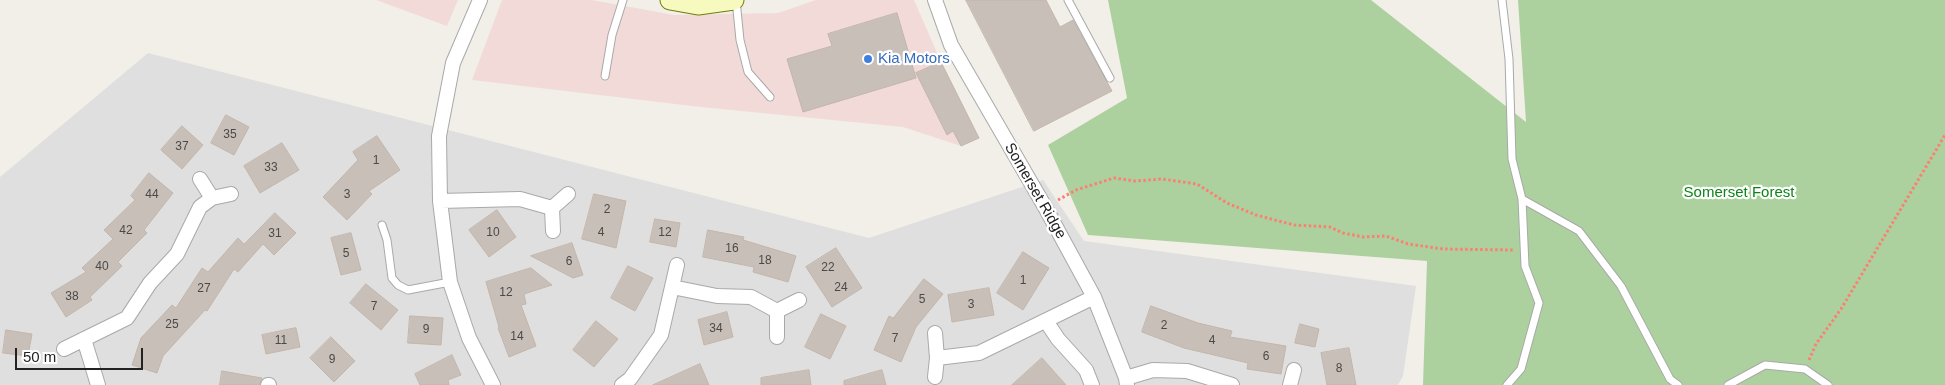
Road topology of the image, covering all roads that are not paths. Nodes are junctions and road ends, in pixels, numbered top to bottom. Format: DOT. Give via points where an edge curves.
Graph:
graph roads {
  1 [pos="480,0"];
  2 [pos="623,0"];
  3 [pos="670,0"];
  4 [pos="735,0"];
  5 [pos="935,0"];
  6 [pos="1068,0"];
  7 [pos="1502,0"];
  8 [pos="606,76"];
  9 [pos="1110,78"];
  10 [pos="770,97"];
  11 [pos="200,179"];
  12 [pos="232,194"];
  13 [pos="568,194"];
  14 [pos="212,198"];
  15 [pos="1522,199"];
  16 [pos="440,201"];
  17 [pos="552,208"];
  18 [pos="382,226"];
  19 [pos="553,230"];
  20 [pos="677,265"];
  21 [pos="450,282"];
  22 [pos="672,287"];
  23 [pos="1094,297"];
  24 [pos="799,300"];
  25 [pos="777,311"];
  26 [pos="1046,321"];
  27 [pos="935,333"];
  28 [pos="778,337"];
  29 [pos="84,339"];
  30 [pos="64,349"];
  31 [pos="937,358"];
  32 [pos="1294,370"];
  33 [pos="935,377"];
  34 [pos="1127,381"];
  35 [pos="630,383"];
  36 [pos="98,385"];
  37 [pos="493,385"];
  38 [pos="1092,385"];
  39 [pos="1232,385"];
  40 [pos="1290,385"];
  41 [pos="1507,385"];
  42 [pos="1678,385"];
  43 [pos="1728,385"];
  44 [pos="1828,385"];
  1 -- 16 [label="street" via="453,63 439,136"];
  2 -- 8 [label="lane" via="612,35"];
  3 -- 4 [label="street" via="698,5"];
  4 -- 10 [label="lane" via="748,72"];
  5 -- 23 [label="street, Somerset Ridge" via="951,45"];
  6 -- 9 [label="lane"];
  7 -- 15 [label="lane" via="1509,59 1512,159"];
  11 -- 14 [label="street"];
  12 -- 14 [label="street"];
  13 -- 17 [label="street"];
  14 -- 29 [label="street" via="200,207 177,254 150,283 126,318"];
  15 -- 41 [label="lane" via="1525,266 1539,303 1521,369"];
  15 -- 42 [label="lane" via="1579,231 1622,286 1670,379"];
  16 -- 17 [label="street" via="520,199"];
  16 -- 21 [label="street"];
  17 -- 19 [label="street"];
  18 -- 21 [label="lane" via="392,278 398,285 408,290"];
  20 -- 22 [label="street"];
  21 -- 37 [label="street" via="469,338"];
  22 -- 25 [label="street" via="717,296 751,297"];
  22 -- 35 [label="street" via="661,335"];
  23 -- 26 [label="street"];
  23 -- 34 [label="street, Somerset Ridge"];
  24 -- 25 [label="street"];
  25 -- 28 [label="street"];
  26 -- 31 [label="street" via="979,353"];
  26 -- 38 [label="street" via="1086,370"];
  27 -- 31 [label="street"];
  29 -- 30 [label="street"];
  29 -- 36 [label="street"];
  31 -- 33 [label="street"];
  32 -- 40 [label="street"];
  34 -- 39 [label="street" via="1153,370 1187,371"];
  43 -- 44 [label="lane" via="1765,365 1805,370"];
}
